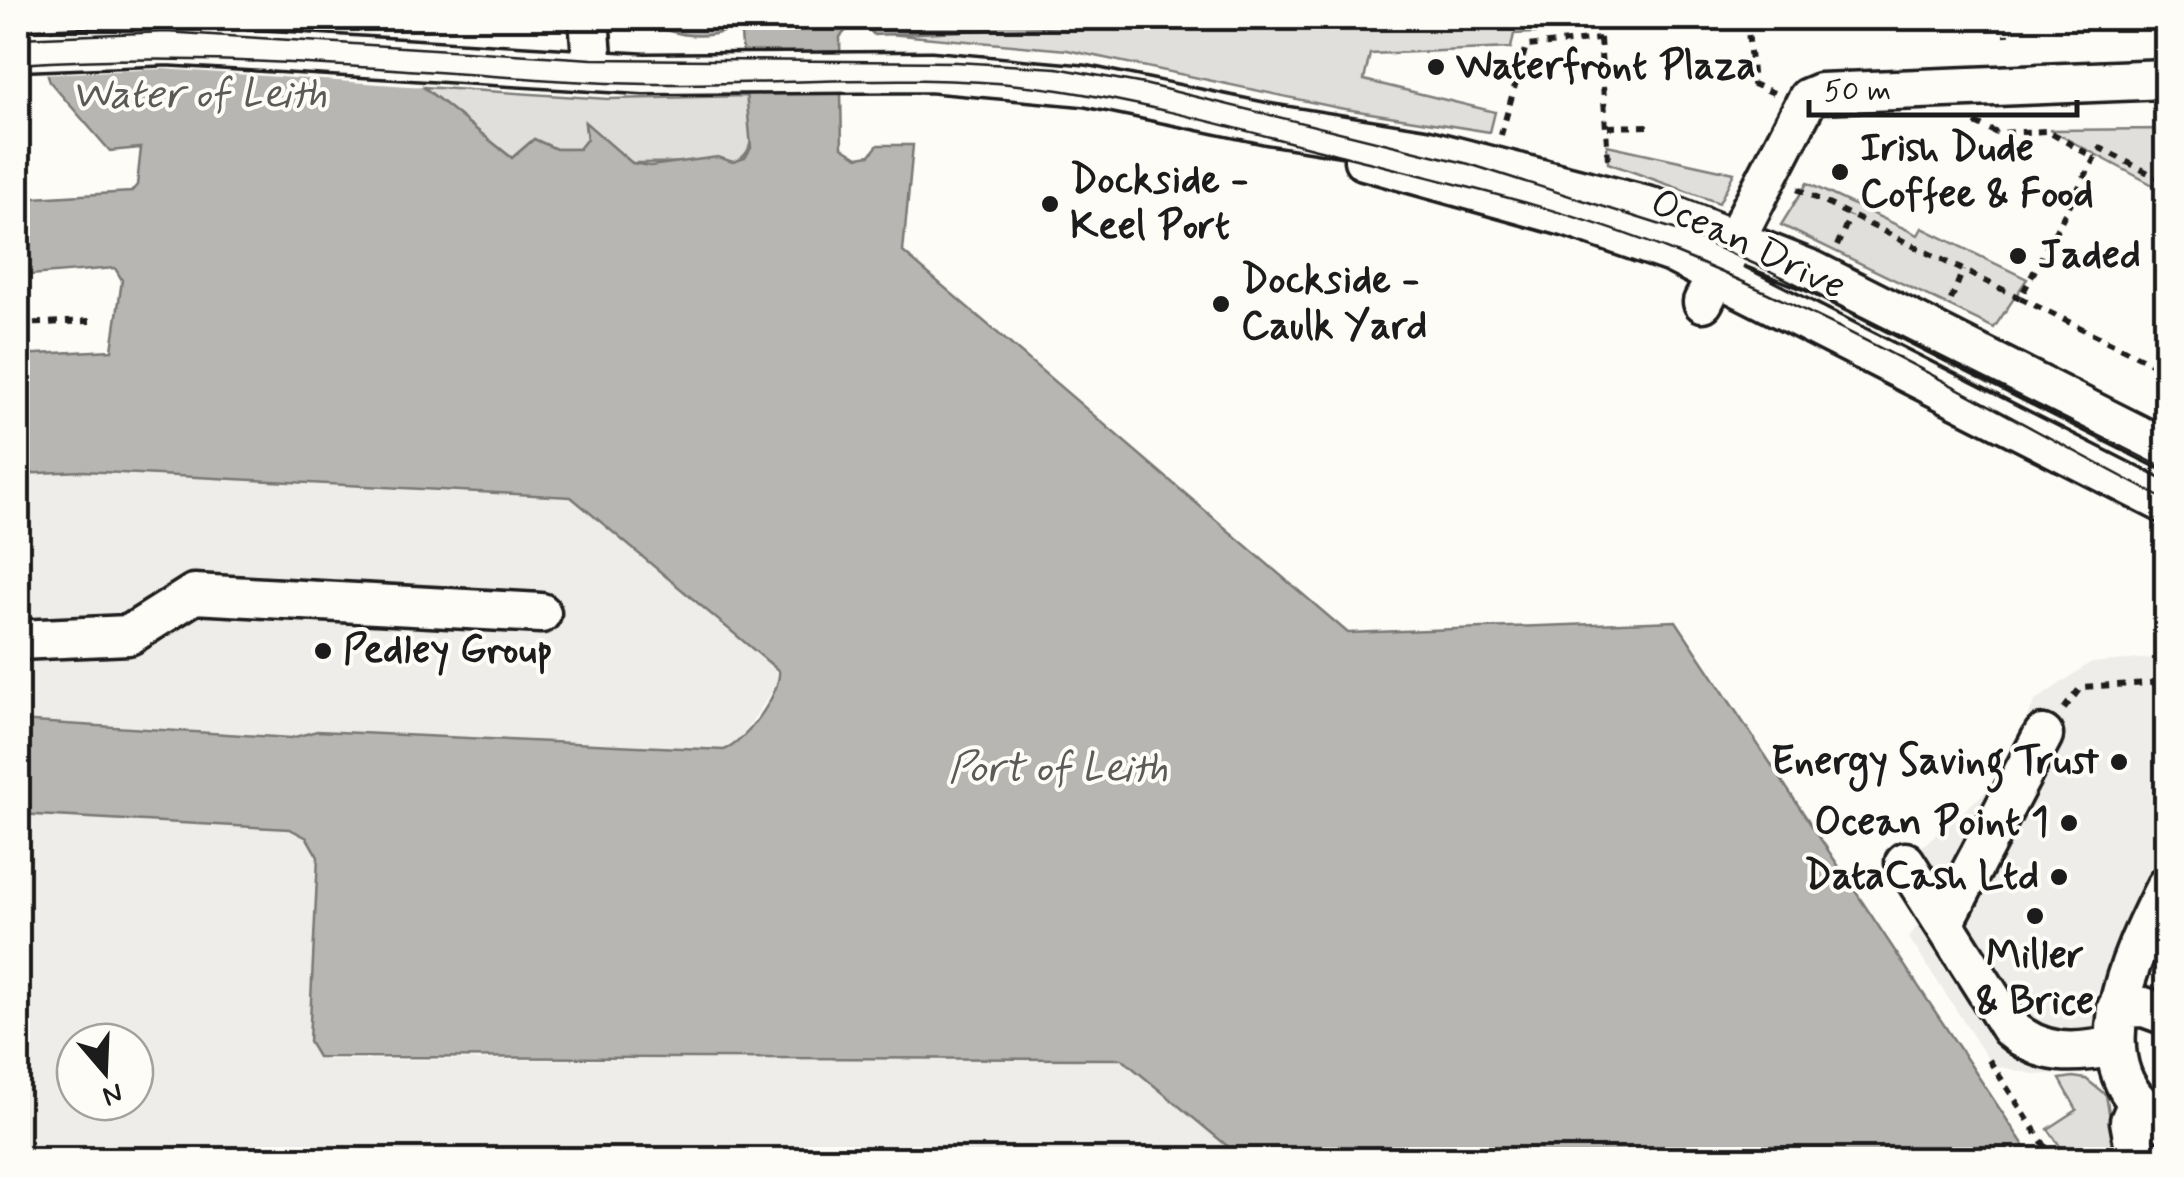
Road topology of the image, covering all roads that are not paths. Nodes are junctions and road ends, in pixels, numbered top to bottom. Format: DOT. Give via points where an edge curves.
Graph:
graph roads {
  1 [pos="589,18"];
  2 [pos="18,52"];
  3 [pos="593,70"];
  4 [pos="2166,79"];
  5 [pos="1268,124"];
  6 [pos="1736,238"];
  7 [pos="1710,288"];
  8 [pos="2166,449"];
  9 [pos="2166,504"];
  10 [pos="540,614"];
  11 [pos="18,640"];
  12 [pos="2044,735"];
  13 [pos="1904,862"];
  14 [pos="2166,886"];
  15 [pos="1944,923"];
  16 [pos="2117,1008"];
  17 [pos="2166,1015"];
  18 [pos="2116,1046"];
  19 [pos="2152,1112"];
  20 [pos="2137,1160"];
  1 -- 3 [label="street"];
  2 -- 3 [label="street, Ocean Drive" via="168,45"];
  3 -- 5 [label="street, Ocean Drive" via="984,74 1070,84"];
  4 -- 6 [label="street" via="1820,93 1802,106"];
  5 -- 6 [label="street, Ocean Drive" via="1534,175"];
  5 -- 7 [label="street, Ocean Drive" via="1368,162 1568,218"];
  6 -- 7 [label="street"];
  6 -- 8 [label="street, Ocean Drive"];
  7 -- 9 [label="street, Ocean Drive"];
  10 -- 11 [label="street" via="194,594 129,634"];
  12 -- 15 [label="street"];
  13 -- 15 [label="street"];
  14 -- 16 [label="street" via="2133,953"];
  15 -- 18 [label="street" via="2010,1028 2029,1044 2071,1053"];
  16 -- 17 [label="street"];
  16 -- 18 [label="street"];
  18 -- 19 [label="street"];
  19 -- 20 [label="street" via="2130,1121"];
}
